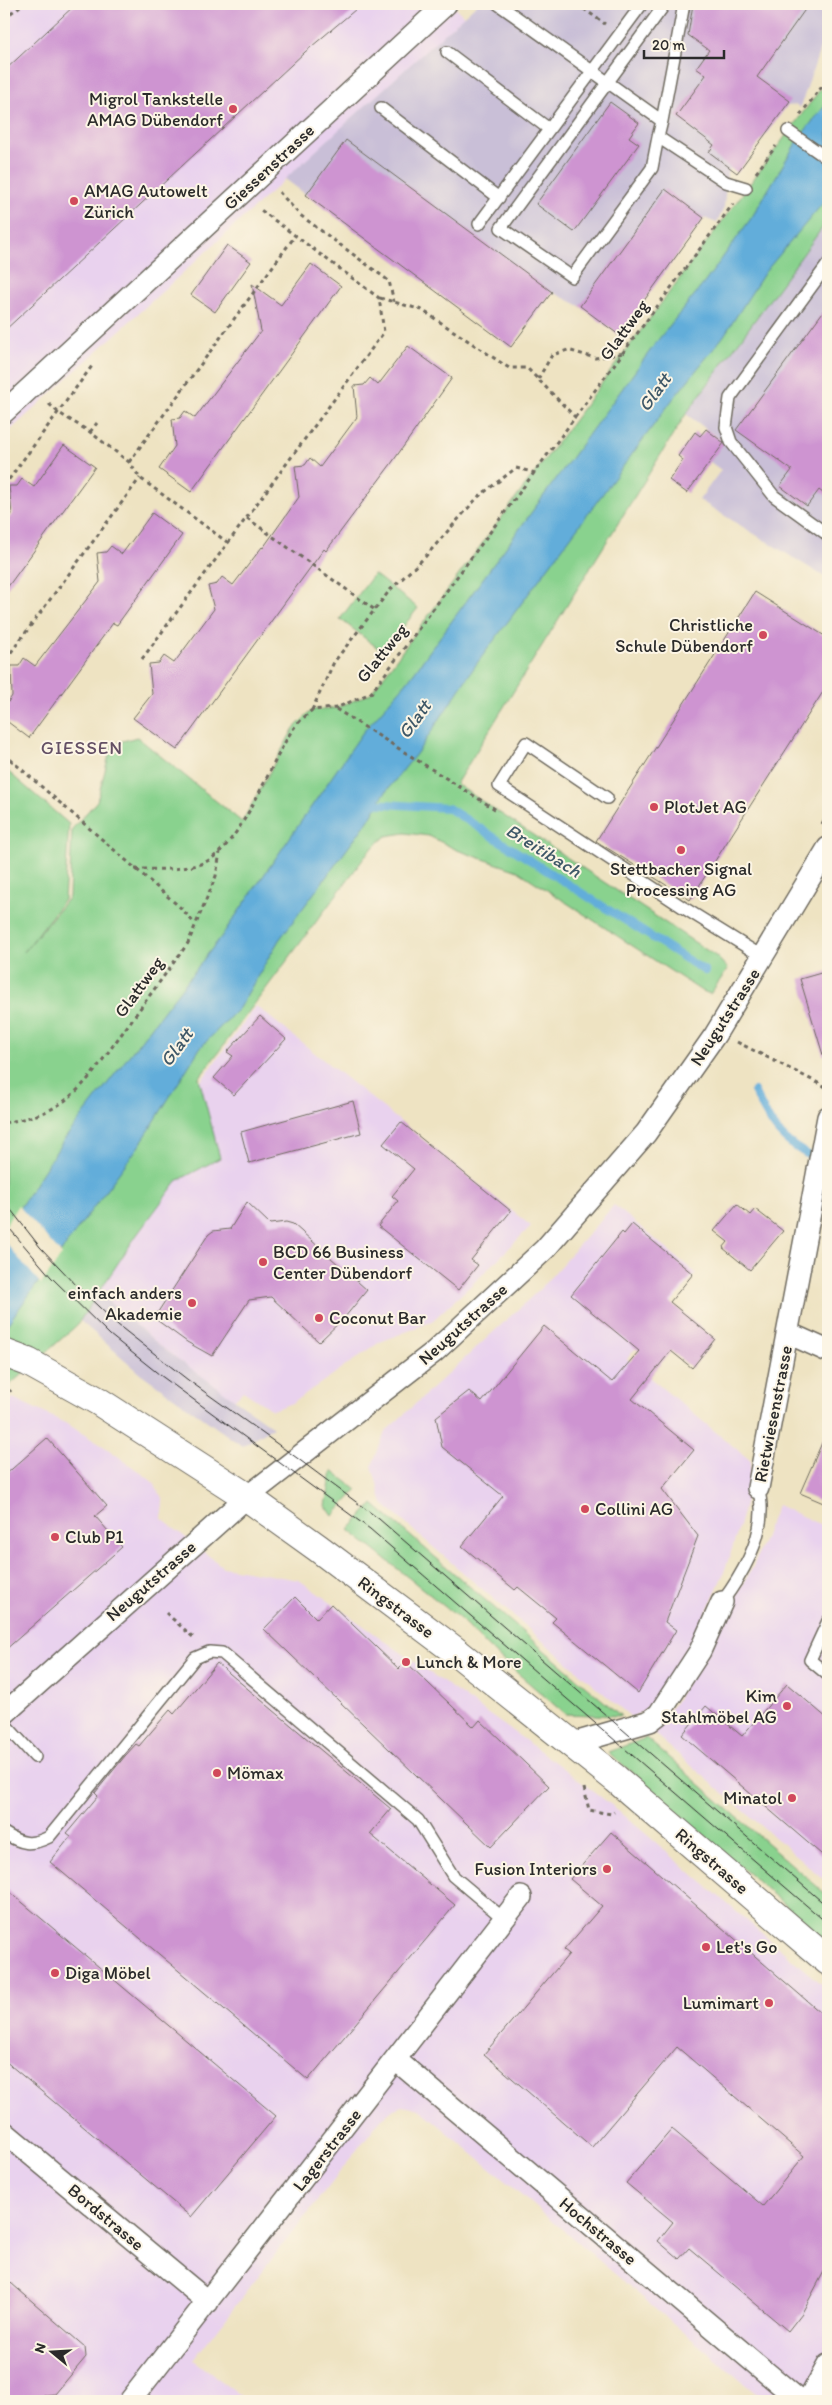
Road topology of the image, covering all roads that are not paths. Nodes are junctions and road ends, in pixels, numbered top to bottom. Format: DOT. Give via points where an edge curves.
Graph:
graph roads {
  1 [pos="446,4"];
  2 [pos="498,4"];
  3 [pos="642,4"];
  4 [pos="665,4"];
  5 [pos="684,4"];
  6 [pos="447,52"];
  7 [pos="593,70"];
  8 [pos="610,82"];
  9 [pos="381,108"];
  10 [pos="662,122"];
  11 [pos="549,128"];
  12 [pos="788,131"];
  13 [pos="658,137"];
  14 [pos="828,159"];
  15 [pos="746,188"];
  16 [pos="499,198"];
  17 [pos="479,224"];
  18 [pos="828,264"];
  19 [pos="4,412"];
  20 [pos="828,535"];
  21 [pos="607,798"];
  22 [pos="828,848"];
  23 [pos="763,956"];
  24 [pos="828,1117"];
  25 [pos="788,1333"];
  26 [pos="828,1351"];
  27 [pos="16,1357"];
  28 [pos="758,1488"];
  29 [pos="247,1497"];
  30 [pos="722,1602"];
  31 [pos="828,1621"];
  32 [pos="828,1675"];
  33 [pos="4,1714"];
  34 [pos="4,1723"];
  35 [pos="571,1744"];
  36 [pos="35,1757"];
  37 [pos="4,1834"];
  38 [pos="521,1896"];
  39 [pos="504,1919"];
  40 [pos="828,1961"];
  41 [pos="396,2060"];
  42 [pos="4,2132"];
  43 [pos="208,2302"];
  44 [pos="828,2365"];
  45 [pos="130,2401"];
  46 [pos="800,2401"];
  47 [pos="808,2401"];
  1 -- 19 [label="street, Giessenstrasse"];
  2 -- 7 [label="lane"];
  3 -- 7 [label="lane"];
  4 -- 8 [label="lane"];
  5 -- 10 [label="lane"];
  6 -- 11 [label="lane"];
  7 -- 8 [label="lane"];
  7 -- 11 [label="lane"];
  8 -- 10 [label="lane"];
  8 -- 13 [label="lane" via="501,228 572,277 652,168"];
  9 -- 16 [label="lane"];
  10 -- 13 [label="lane"];
  11 -- 16 [label="lane"];
  12 -- 14 [label="lane"];
  13 -- 15 [label="lane" via="726,182"];
  16 -- 17 [label="lane"];
  18 -- 20 [label="lane" via="730,398 726,427 731,442 774,496"];
  21 -- 23 [label="lane" via="526,744 499,786"];
  22 -- 23 [label="street, Neugutstrasse"];
  23 -- 29 [label="street, Neugutstrasse" via="715,1035 646,1133 545,1249 434,1352"];
  24 -- 25 [label="street, Rietwiesenstrasse"];
  25 -- 26 [label="street"];
  25 -- 28 [label="street, Rietwiesenstrasse"];
  27 -- 29 [label="main road, Ringstrasse" via="98,1401"];
  28 -- 30 [label="lane, Rietwiesenstrasse" via="762,1510 750,1557 740,1578"];
  29 -- 33 [label="street, Neugutstrasse"];
  29 -- 35 [label="main road, Ringstrasse" via="454,1650"];
  30 -- 35 [label="street, Rietwiesenstrasse" via="700,1652 659,1714 650,1721"];
  31 -- 32 [label="lane" via="810,1660"];
  34 -- 36 [label="lane"];
  35 -- 40 [label="main road, Ringstrasse"];
  37 -- 39 [label="lane" via="19,1843 36,1844 49,1837 195,1658 208,1652 222,1653 418,1820 453,1876"];
  38 -- 39 [label="street, Lagerstrasse"];
  39 -- 41 [label="street, Lagerstrasse"];
  41 -- 43 [label="street, Lagerstrasse"];
  41 -- 46 [label="street, Hochstrasse"];
  42 -- 43 [label="street, Bordstrasse"];
  43 -- 45 [label="street, Lagerstrasse"];
  44 -- 47 [label="street"];
}
